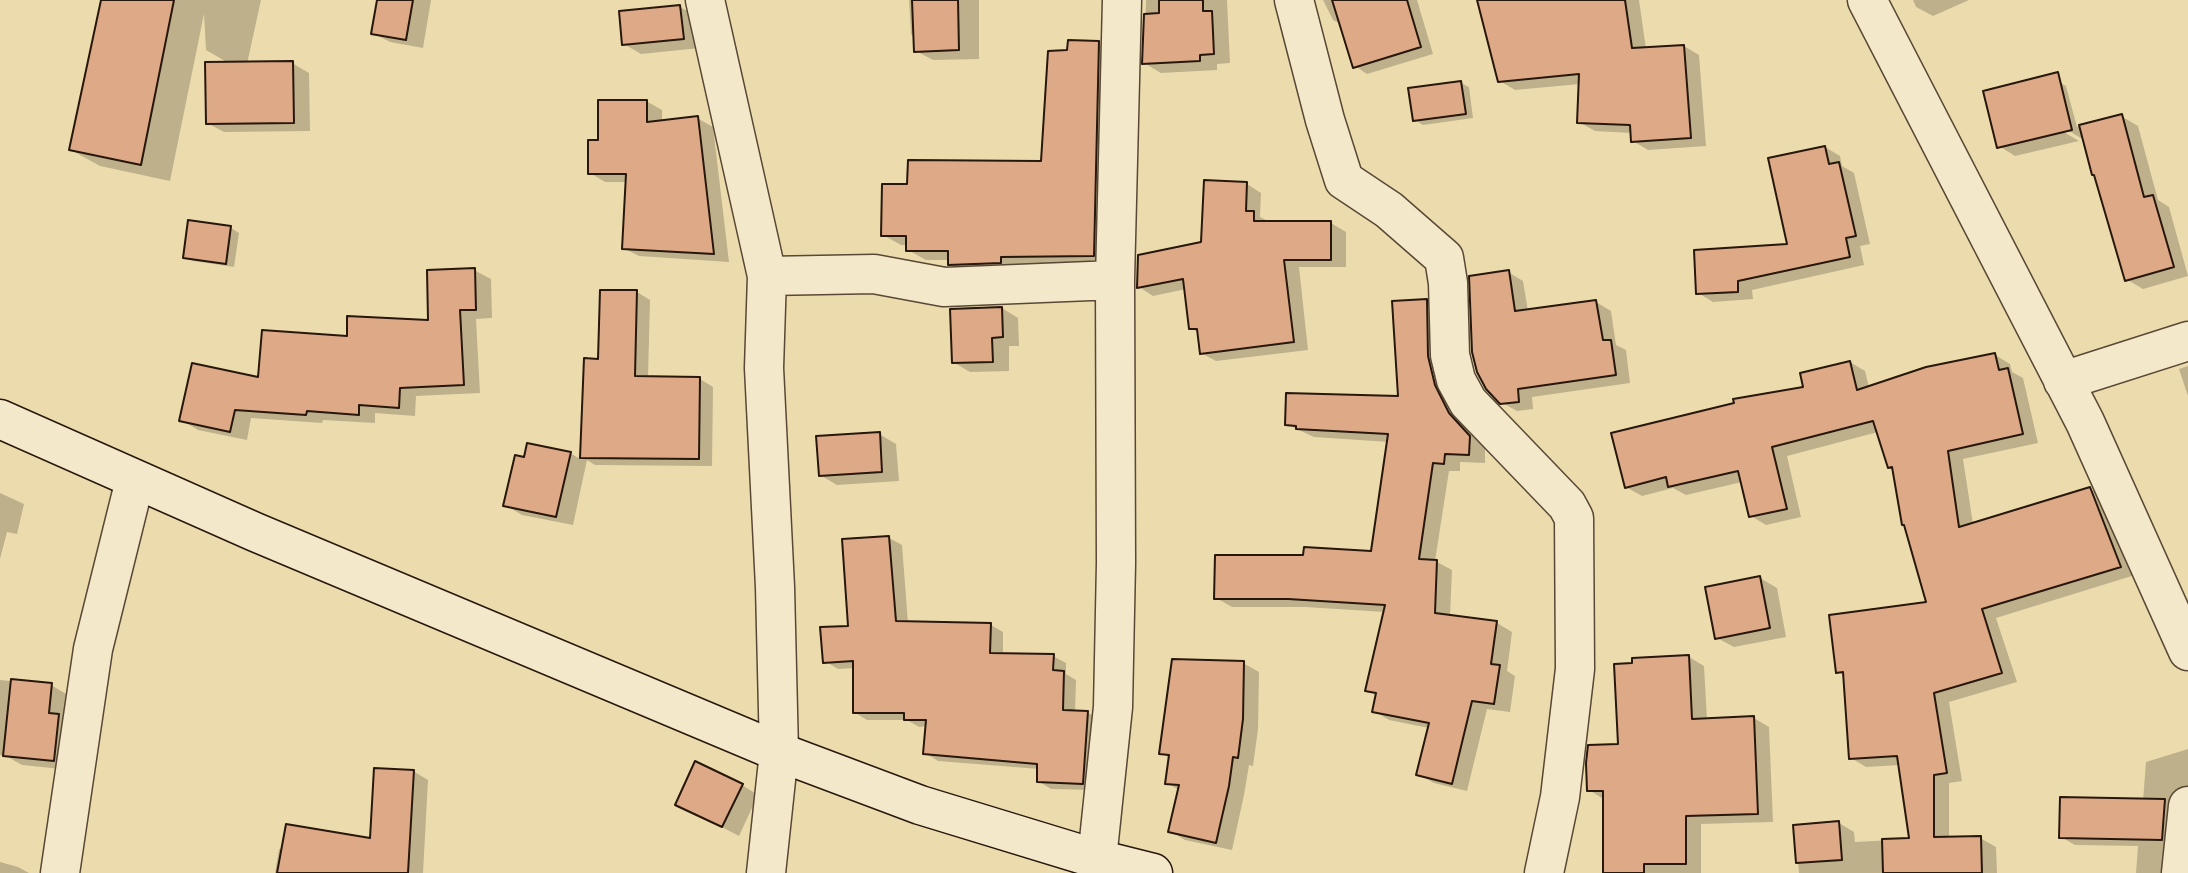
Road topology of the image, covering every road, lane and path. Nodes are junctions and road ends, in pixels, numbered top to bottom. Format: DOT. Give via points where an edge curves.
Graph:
graph roads {
  1 [pos="705,0"];
  2 [pos="1122,0"];
  3 [pos="1294,0"];
  4 [pos="1867,0"];
  5 [pos="767,276"];
  6 [pos="1115,280"];
  7 [pos="2188,341"];
  8 [pos="2063,381"];
  9 [pos="0,419"];
  10 [pos="135,480"];
  11 [pos="2188,650"];
  12 [pos="779,752"];
  13 [pos="2188,806"];
  14 [pos="1097,859"];
  15 [pos="60,873"];
  16 [pos="766,873"];
  17 [pos="1153,873"];
  18 [pos="1544,873"];
  19 [pos="2182,873"];
  1 -- 5 [label="street"];
  2 -- 6 [label="street"];
  3 -- 18 [label="street" via="1344,180 1389,209 1444,258 1450,355 1456,380 1468,402 1567,505 1574,519 1575,669 1560,797"];
  4 -- 8 [label="street"];
  5 -- 6 [label="street" via="874,274 944,287"];
  5 -- 12 [label="street" via="764,368"];
  6 -- 14 [label="street" via="1113,707"];
  7 -- 8 [label="street"];
  8 -- 11 [label="street"];
  9 -- 10 [label="street"];
  10 -- 12 [label="street"];
  10 -- 15 [label="street" via="93,649"];
  12 -- 14 [label="street" via="920,805"];
  12 -- 16 [label="street"];
  13 -- 19 [label="street"];
  14 -- 17 [label="street"];
}
